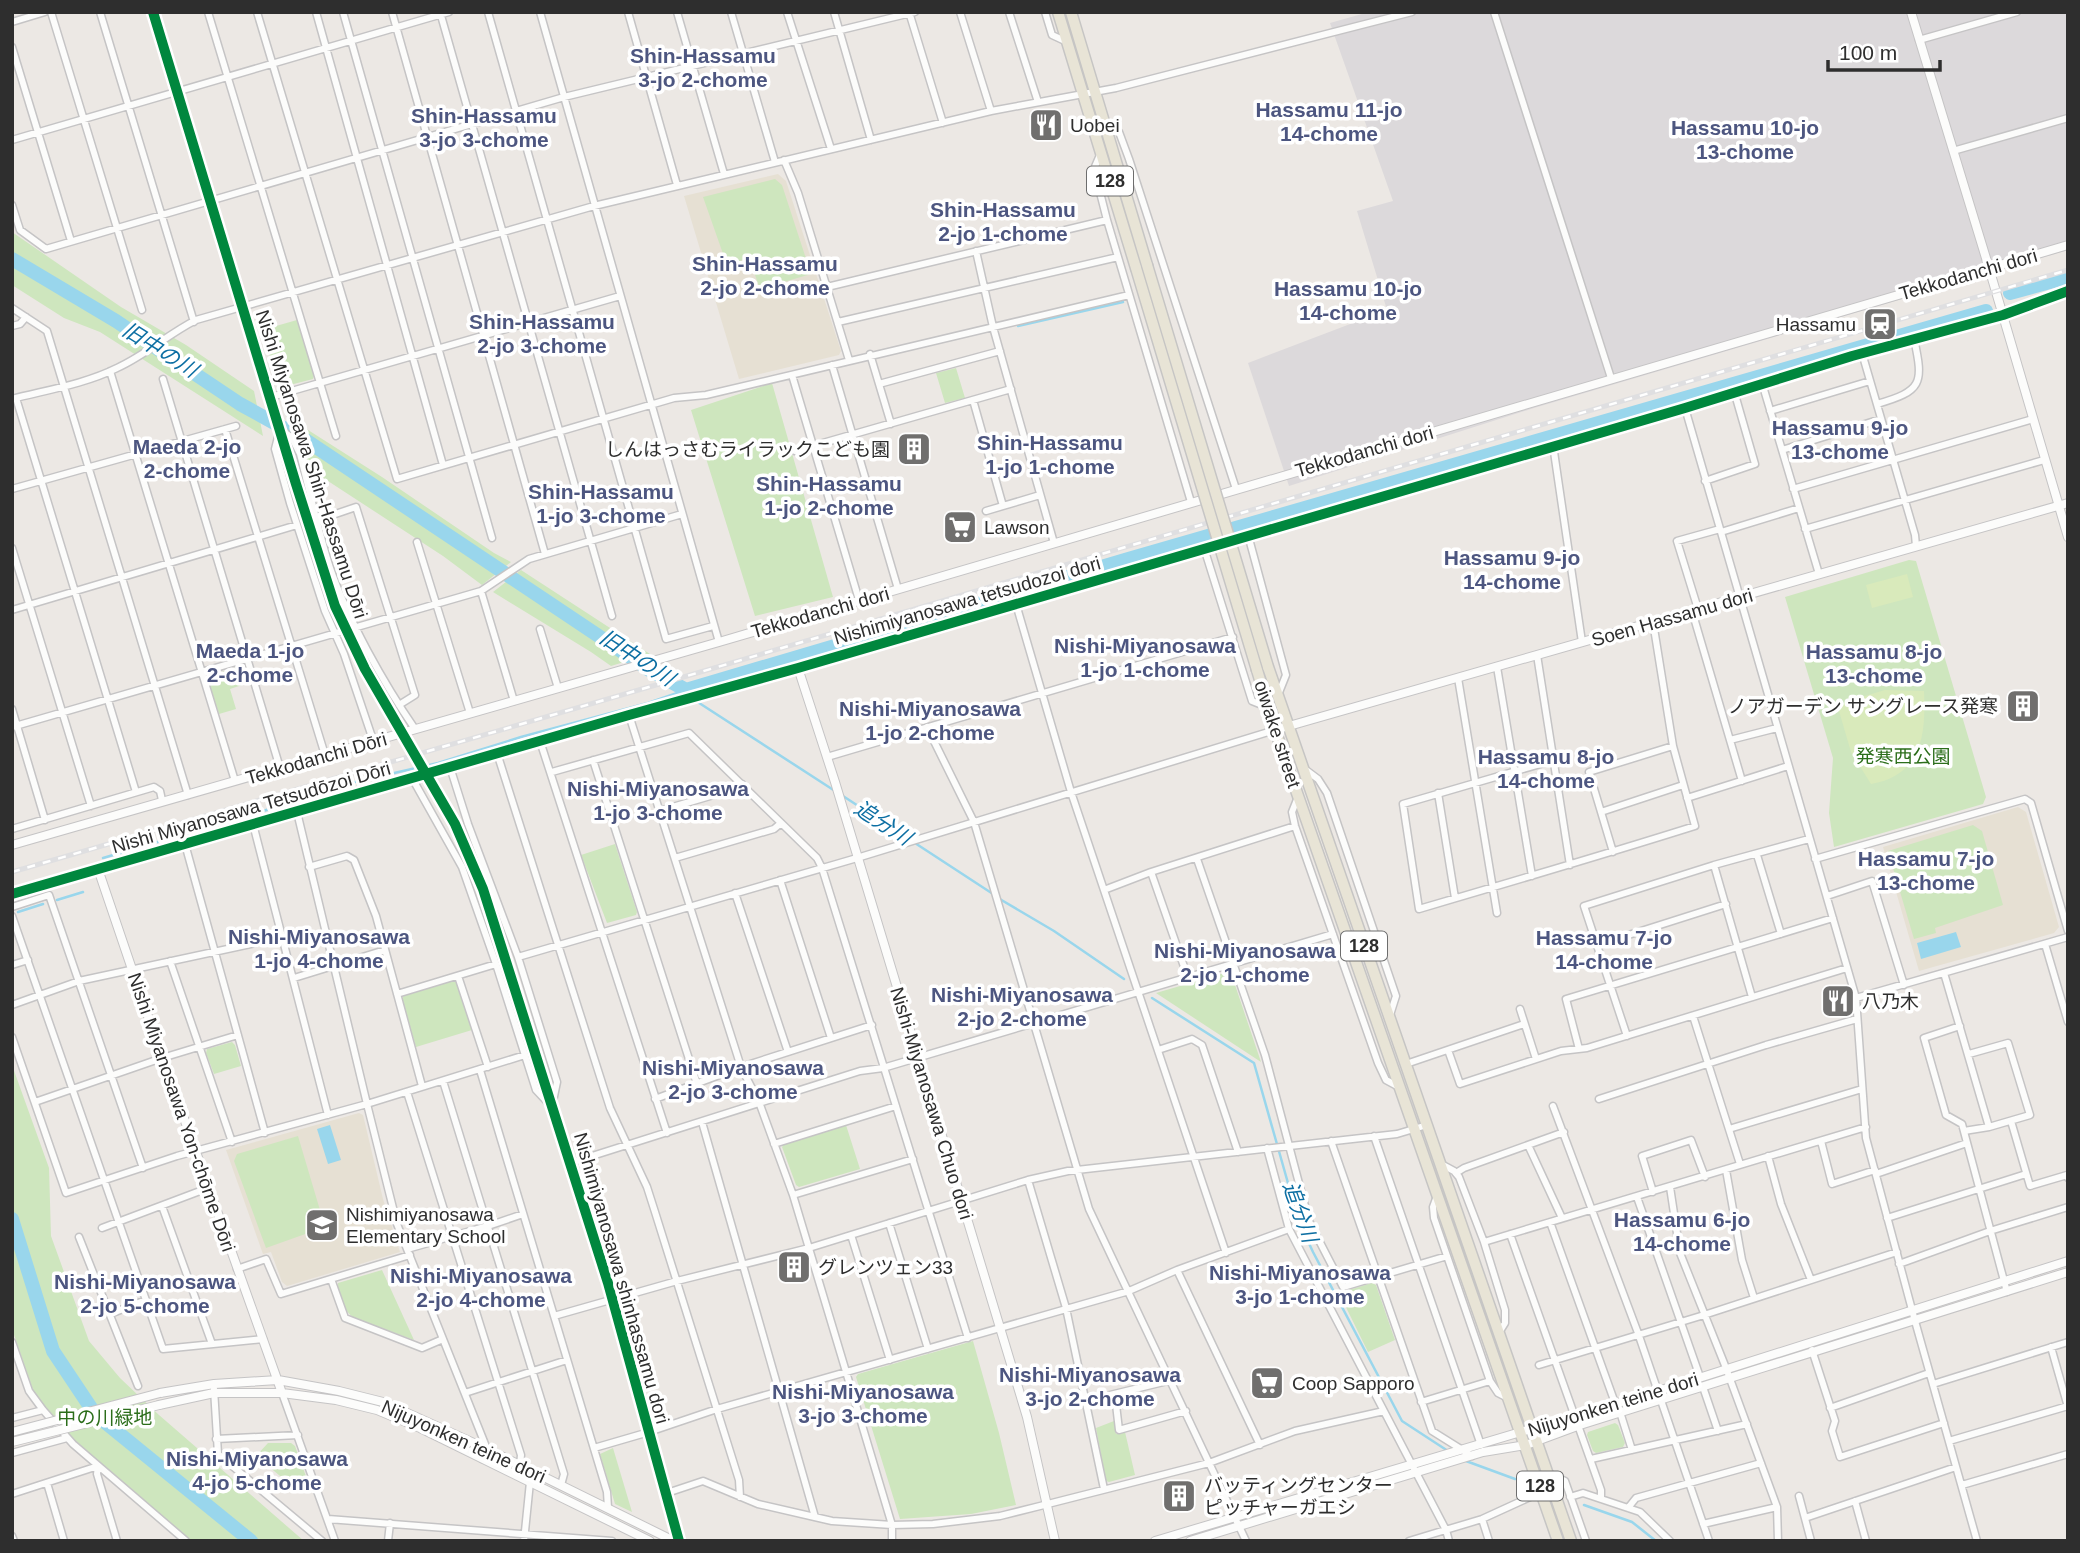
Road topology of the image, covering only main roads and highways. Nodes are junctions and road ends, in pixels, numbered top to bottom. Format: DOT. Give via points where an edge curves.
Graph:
graph roads {
  1 [pos="1058,12"];
  2 [pos="1074,14"];
  3 [pos="1089,93"];
  4 [pos="1142,266"];
  5 [pos="1262,668"];
  6 [pos="1558,1541"];
  7 [pos="1571,1541"];
  1 -- 3 [label="main road, 128"];
  2 -- 3 [label="main road, 128"];
  3 -- 4 [label="main road, 128" via="1101,154"];
  3 -- 4 [label="main road, 128" via="1103,119"];
  4 -- 5 [label="main road, oiwake street / 128, bridge"];
  5 -- 6 [label="main road, oiwake street / 128" via="1275,730"];
  5 -- 7 [label="main road, oiwake street / 128" via="1278,697"];
}
